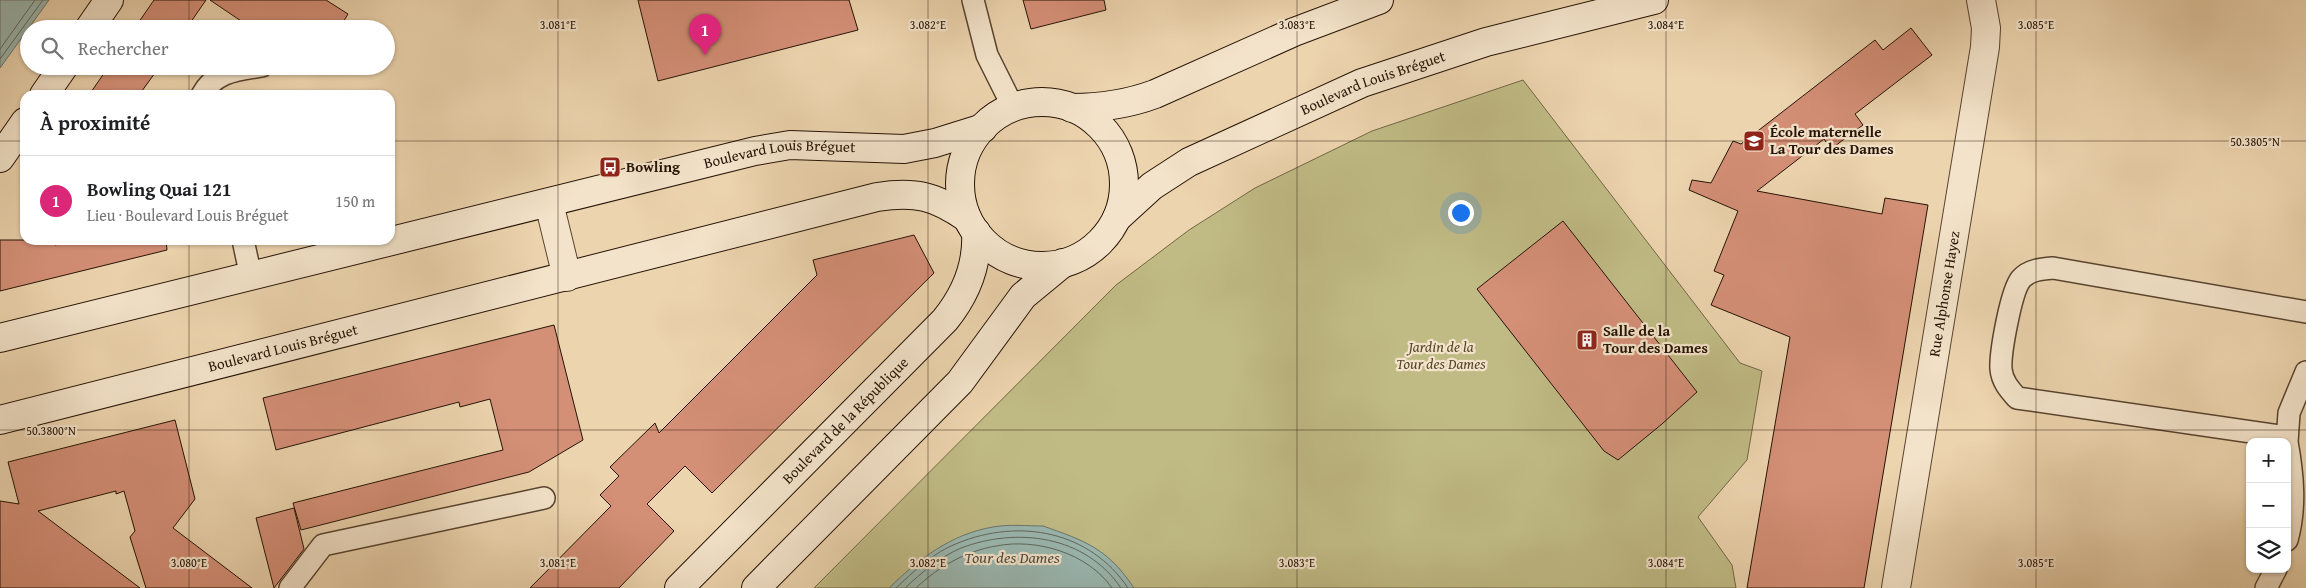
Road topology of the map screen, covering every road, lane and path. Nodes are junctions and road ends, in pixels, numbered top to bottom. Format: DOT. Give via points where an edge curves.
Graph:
graph roads {
  1 [pos="109,0"];
  2 [pos="973,0"];
  3 [pos="1379,0"];
  4 [pos="1654,0"];
  5 [pos="1980,0"];
  6 [pos="95,20"];
  7 [pos="58,75"];
  8 [pos="221,75"];
  9 [pos="47,90"];
  10 [pos="204,90"];
  11 [pos="1013,107"];
  12 [pos="1072,108"];
  13 [pos="983,128"];
  14 [pos="20,129"];
  15 [pos="0,158"];
  16 [pos="549,203"];
  17 [pos="1117,218"];
  18 [pos="971,225"];
  19 [pos="395,241"];
  20 [pos="244,245"];
  21 [pos="380,245"];
  22 [pos="1063,263"];
  23 [pos="251,277"];
  24 [pos="567,277"];
  25 [pos="2306,312"];
  26 [pos="0,338"];
  27 [pos="2306,372"];
  28 [pos="0,420"];
  29 [pos="2274,438"];
  30 [pos="2287,438"];
  31 [pos="2291,463"];
  32 [pos="544,498"];
  33 [pos="2291,528"];
  34 [pos="2274,573"];
  35 [pos="290,588"];
  36 [pos="679,588"];
  37 [pos="756,588"];
  38 [pos="1896,588"];
  39 [pos="2266,588"];
  1 -- 6 [label="main road"];
  2 -- 11 [label="lane" via="987,55"];
  3 -- 12 [label="main road" via="1294,32 1134,102"];
  4 -- 17 [label="main road, Boulevard Louis Bréguet" via="1486,42 1362,83 1189,162 1146,191"];
  5 -- 38 [label="main road, Rue Alphonse Hayez" via="1986,28 1985,47"];
  7 -- 9 [label="main road"];
  8 -- 10 [label="lane"];
  11 -- 12 [label="main road" via="1049,102"];
  11 -- 13 [label="main road"];
  12 -- 17 [label="main road" via="1095,122 1118,153 1124,179 1122,205"];
  13 -- 16 [label="main road, Boulevard Louis Bréguet" via="904,149 807,145 774,147"];
  13 -- 18 [label="main road" via="969,147 961,170 961,194"];
  14 -- 15 [label="main road"];
  16 -- 19 [label="main road, Boulevard Louis Bréguet"];
  16 -- 24 [label="main road"];
  17 -- 22 [label="main road" via="1095,246"];
  18 -- 22 [label="main road" via="993,249 1014,261 1039,266"];
  18 -- 24 [label="main road, Boulevard Louis Bréguet" via="950,206 928,196 911,193 890,195"];
  18 -- 36 [label="main road, Boulevard de la République" via="975,260 964,294 945,320"];
  20 -- 23 [label="lane"];
  21 -- 23 [label="main road, Boulevard Louis Bréguet"];
  22 -- 37 [label="main road" via="1023,296 960,382"];
  23 -- 26 [label="main road, Boulevard Louis Bréguet"];
  24 -- 28 [label="main road, Boulevard Louis Bréguet"];
  25 -- 29 [label="lane" via="2053,268 2035,270 2022,278 2012,294 2001,368 2006,386 2017,398"];
  27 -- 30 [label="lane" via="2289,413"];
  31 -- 33 [label="lane"];
  32 -- 35 [label="lane" via="324,544"];
  34 -- 39 [label="lane"];
}
